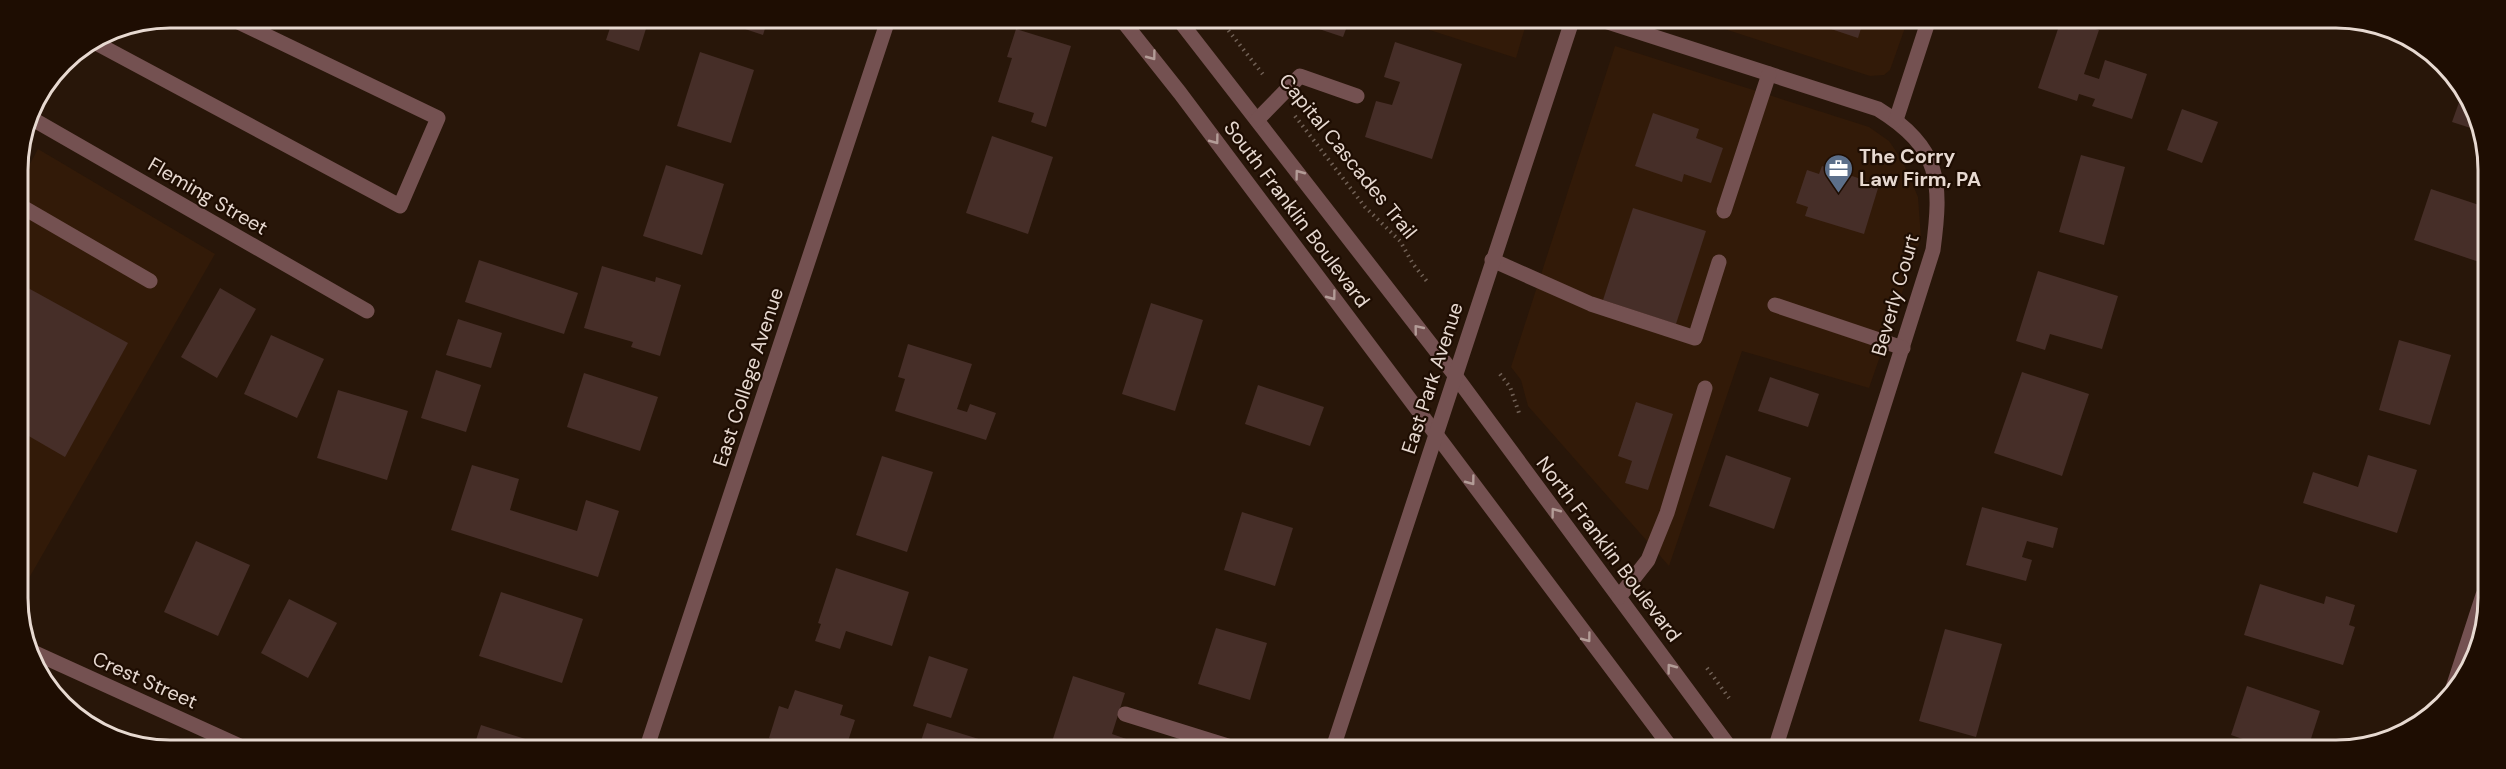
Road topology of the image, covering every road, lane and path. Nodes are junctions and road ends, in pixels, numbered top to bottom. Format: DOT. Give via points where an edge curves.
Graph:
graph roads {
  1 [pos="1570,28"];
  2 [pos="1628,28"];
  3 [pos="1926,28"];
  4 [pos="253,29"];
  5 [pos="885,29"];
  6 [pos="1129,29"];
  7 [pos="1189,29"];
  8 [pos="1227,29"];
  9 [pos="103,47"];
  10 [pos="1769,74"];
  11 [pos="1358,96"];
  12 [pos="1280,97"];
  13 [pos="1257,120"];
  14 [pos="1896,120"];
  15 [pos="37,122"];
  16 [pos="29,211"];
  17 [pos="1724,211"];
  18 [pos="1492,260"];
  19 [pos="1719,262"];
  20 [pos="150,281"];
  21 [pos="1429,284"];
  22 [pos="1775,305"];
  23 [pos="367,311"];
  24 [pos="1903,348"];
  25 [pos="1500,374"];
  26 [pos="1454,375"];
  27 [pos="1705,388"];
  28 [pos="1522,418"];
  29 [pos="1436,434"];
  30 [pos="1619,597"];
  31 [pos="2476,616"];
  32 [pos="41,656"];
  33 [pos="1701,660"];
  34 [pos="2460,667"];
  35 [pos="1729,698"];
  36 [pos="1125,714"];
  37 [pos="227,740"];
  38 [pos="649,740"];
  39 [pos="1208,740"];
  40 [pos="1336,740"];
  41 [pos="1665,740"];
  42 [pos="1724,740"];
  43 [pos="1778,740"];
  1 -- 18 [label="street, East Park Avenue"];
  2 -- 10 [label="street, Beverly Court"];
  3 -- 14 [label="street"];
  4 -- 9 [label="street" via="438,118 400,206"];
  5 -- 38 [label="street, East College Avenue"];
  6 -- 29 [label="street, South Franklin Boulevard, one-way"];
  7 -- 13 [label="street, South Franklin Boulevard"];
  8 -- 12 [label="path, Capital Cascades Trail"];
  10 -- 14 [label="street, Beverly Court" via="1878,109"];
  10 -- 17 [label="street"];
  11 -- 12 [label="street" via="1300,76"];
  12 -- 13 [label="street"];
  12 -- 21 [label="path, Capital Cascades Trail" via="1365,207 1400,241"];
  26 -- 13 [label="street, South Franklin Boulevard, one-way"];
  14 -- 24 [label="street, Beverly Court" via="1923,147 1937,183 1939,207 1933,250"];
  15 -- 23 [label="street, Fleming Street"];
  16 -- 20 [label="street"];
  18 -- 19 [label="street" via="1591,304 1695,338"];
  18 -- 26 [label="street, East Park Avenue"];
  22 -- 24 [label="street"];
  24 -- 43 [label="street, Beverly Court"];
  25 -- 28 [label="path" via="1510,387"];
  26 -- 29 [label="street, East Park Avenue"];
  30 -- 26 [label="street, North Franklin Boulevard, one-way"];
  27 -- 30 [label="street" via="1667,513 1648,560"];
  29 -- 40 [label="street, East Park Avenue"];
  29 -- 41 [label="street, one-way"];
  42 -- 30 [label="street, North Franklin Boulevard, one-way"];
  31 -- 34 [label="street"];
  32 -- 37 [label="street, Crest Street"];
  33 -- 35 [label="path"];
  36 -- 39 [label="street"];
}
